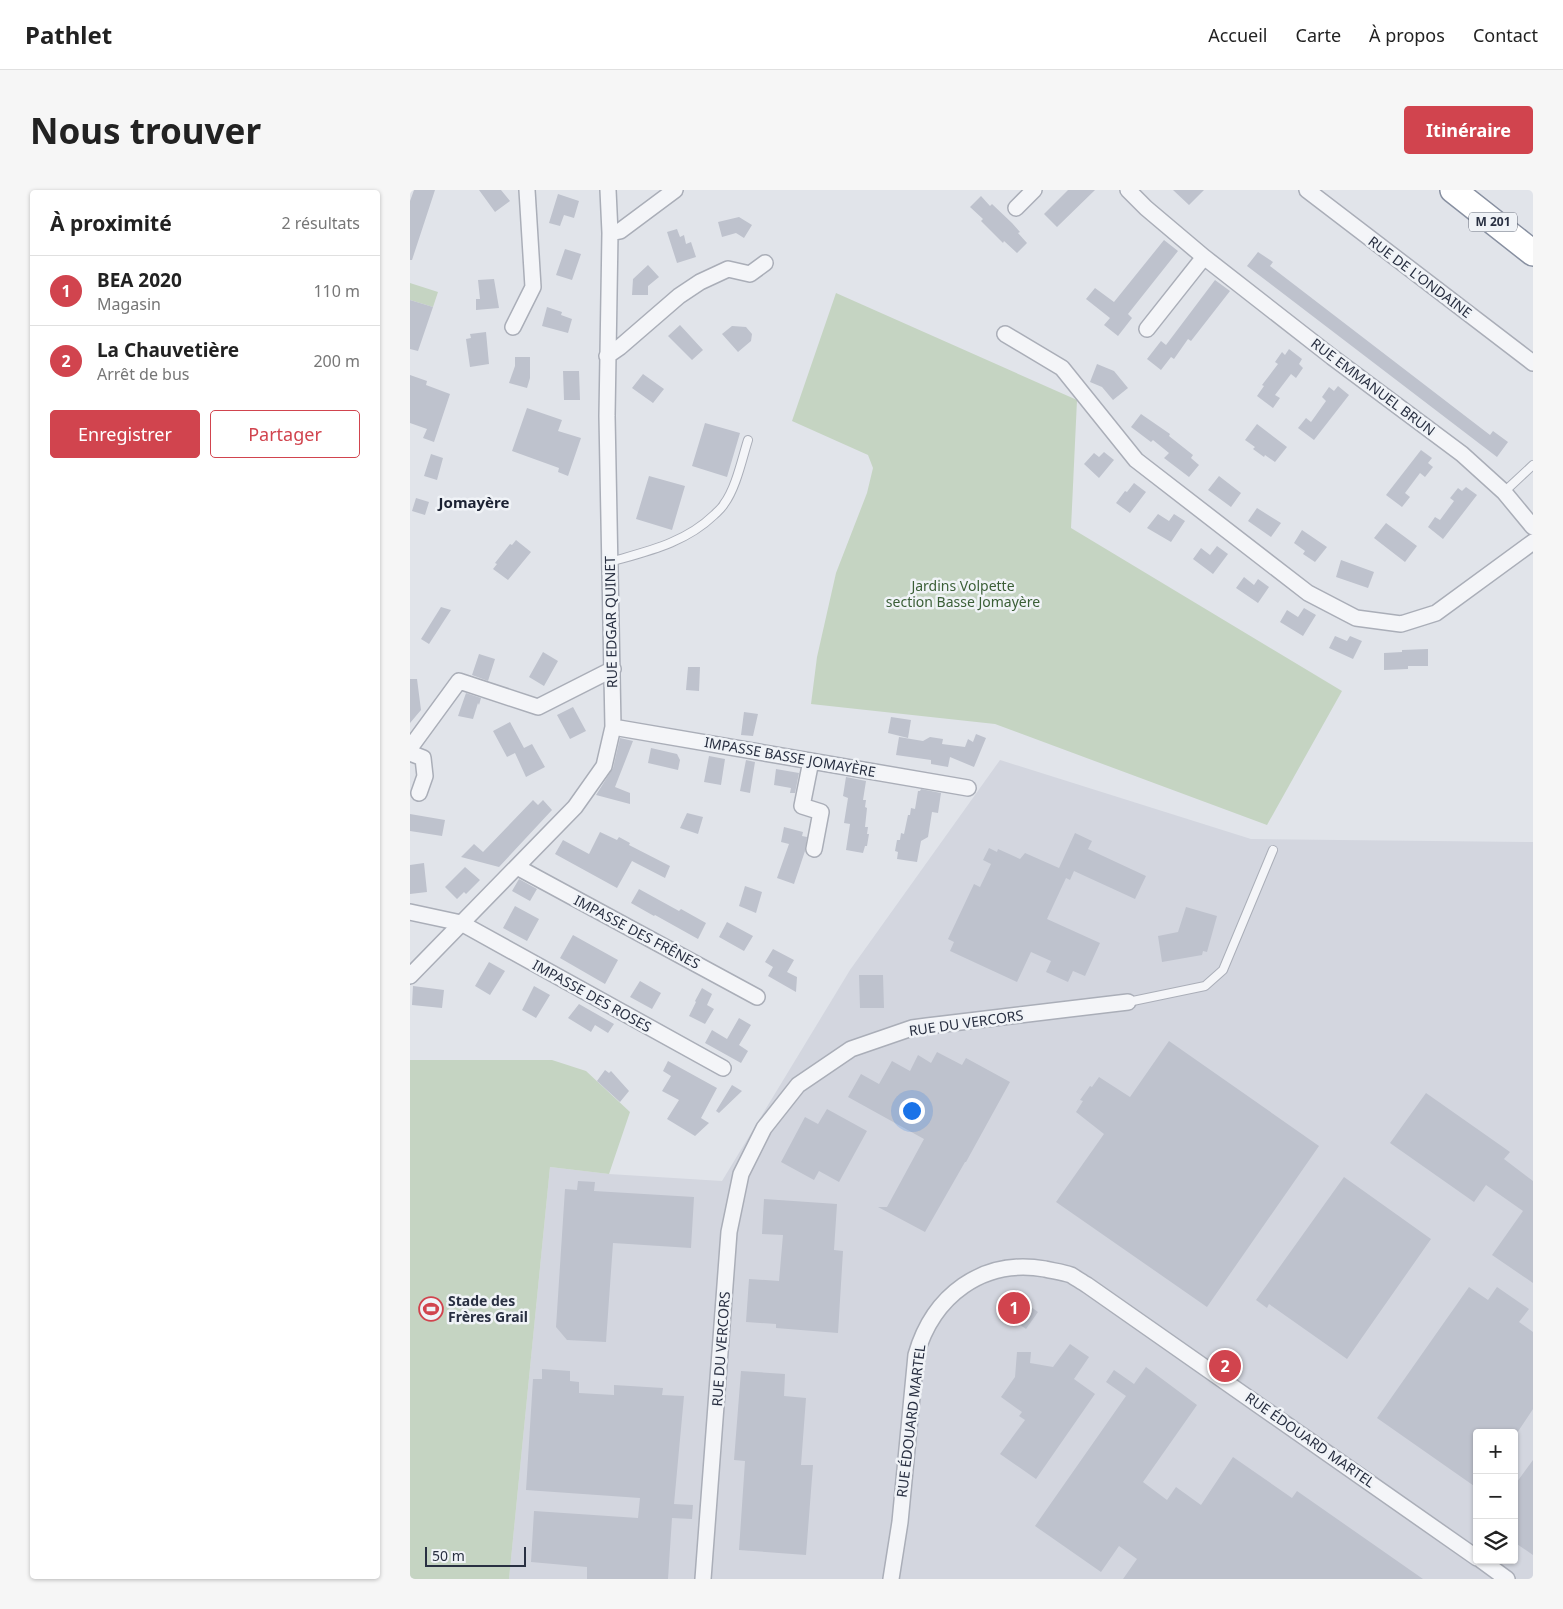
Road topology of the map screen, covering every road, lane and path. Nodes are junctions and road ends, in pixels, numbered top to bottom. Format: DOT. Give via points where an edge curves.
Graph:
graph roads {
  1 [pos="527,190"];
  2 [pos="608,190"];
  3 [pos="675,190"];
  4 [pos="1034,190"];
  5 [pos="1128,190"];
  6 [pos="1307,190"];
  7 [pos="1453,190"];
  8 [pos="1473,190"];
  9 [pos="1016,208"];
  10 [pos="610,233"];
  11 [pos="1529,244"];
  12 [pos="1204,257"];
  13 [pos="765,263"];
  14 [pos="513,327"];
  15 [pos="1147,329"];
  16 [pos="1005,334"];
  17 [pos="608,356"];
  18 [pos="1533,363"];
  19 [pos="748,440"];
  20 [pos="1533,465"];
  21 [pos="1504,492"];
  22 [pos="1533,527"];
  23 [pos="1533,542"];
  24 [pos="610,562"];
  25 [pos="613,669"];
  26 [pos="613,727"];
  27 [pos="410,748"];
  28 [pos="410,753"];
  29 [pos="811,761"];
  30 [pos="968,788"];
  31 [pos="419,793"];
  32 [pos="814,849"];
  33 [pos="1273,850"];
  34 [pos="517,867"];
  35 [pos="410,912"];
  36 [pos="461,923"];
  37 [pos="410,976"];
  38 [pos="757,997"];
  39 [pos="1128,1002"];
  40 [pos="723,1068"];
  41 [pos="1473,1555"];
  42 [pos="1486,1564"];
  43 [pos="703,1579"];
  44 [pos="891,1579"];
  45 [pos="1507,1579"];
  1 -- 14 [label="street" via="533,287"];
  2 -- 10 [label="street, RUE EDGAR QUINET"];
  3 -- 10 [label="street" via="620,231"];
  4 -- 9 [label="street"];
  5 -- 12 [label="street, RUE EMMANUEL BRUN"];
  6 -- 18 [label="street, RUE DE L'ONDAINE"];
  7 -- 11 [label="highway, M 201"];
  8 -- 11 [label="highway, M 201"];
  10 -- 17 [label="street, RUE EDGAR QUINET"];
  12 -- 15 [label="street"];
  12 -- 21 [label="street, RUE EMMANUEL BRUN" via="1462,454"];
  13 -- 17 [label="street" via="750,274 728,269 700,282"];
  16 -- 23 [label="street" via="1062,368 1136,460 1308,594 1356,618 1401,624 1436,613"];
  17 -- 24 [label="street, RUE EDGAR QUINET"];
  19 -- 24 [label="lane" via="724,504 709,520 671,544"];
  20 -- 21 [label="lane"];
  21 -- 22 [label="street, RUE EMMANUEL BRUN"];
  24 -- 25 [label="street, RUE EDGAR QUINET"];
  25 -- 26 [label="street, RUE EDGAR QUINET"];
  25 -- 27 [label="street" via="538,707 459,681"];
  26 -- 29 [label="street, IMPASSE BASSE JOMAYÈRE"];
  26 -- 34 [label="street, RUE EDGAR QUINET" via="604,766 575,807"];
  28 -- 31 [label="street" via="422,758 425,776"];
  29 -- 30 [label="street, IMPASSE BASSE JOMAYÈRE"];
  29 -- 32 [label="street" via="802,806 821,812"];
  33 -- 39 [label="lane, RUE DU VERCORS" via="1223,970 1205,986"];
  34 -- 36 [label="street, RUE EDGAR QUINET"];
  34 -- 38 [label="street, IMPASSE DES FRÊNES"];
  35 -- 36 [label="street, IMPASSE DES ROSES"];
  36 -- 37 [label="street, RUE EDGAR QUINET"];
  36 -- 40 [label="street, IMPASSE DES ROSES"];
  39 -- 43 [label="street, RUE DU VERCORS" via="912,1028 852,1049 798,1085 764,1128 740,1174 730,1232"];
  41 -- 44 [label="street, RUE ÉDOUARD MARTEL" via="1087,1285 1070,1275 1030,1266 1006,1267 980,1276 961,1288 944,1302 921,1339 916,1356 900,1522"];
  42 -- 45 [label="street"];
}
